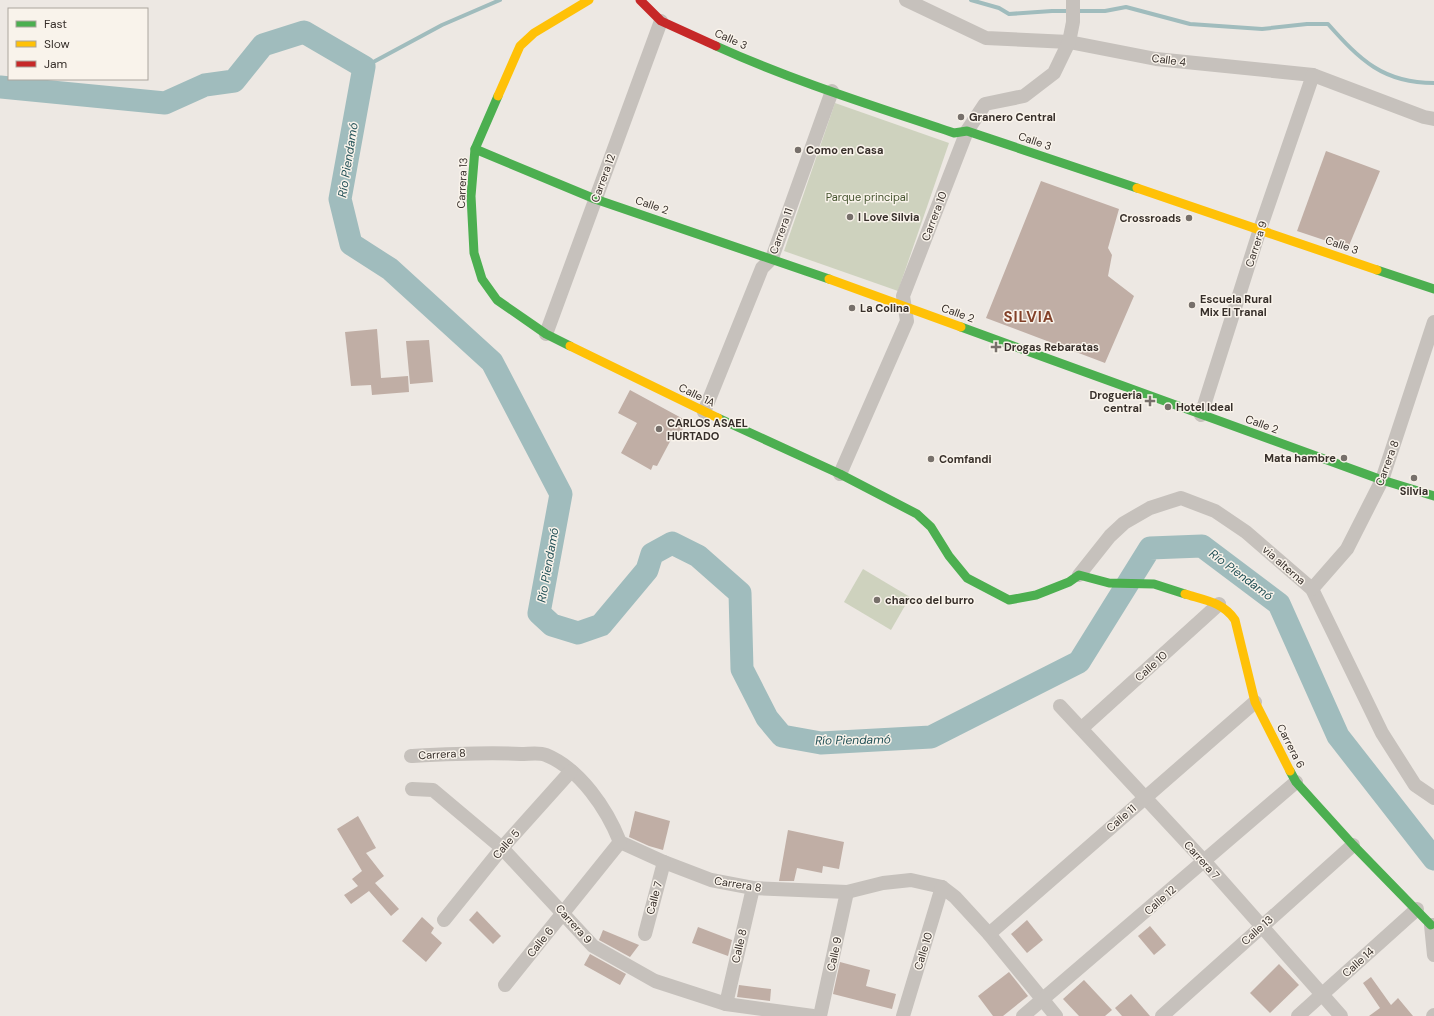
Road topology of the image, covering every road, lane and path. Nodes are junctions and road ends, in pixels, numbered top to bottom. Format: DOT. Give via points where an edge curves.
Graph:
graph roads {
  1 [pos="589,0"];
  2 [pos="640,0"];
  3 [pos="906,0"];
  4 [pos="1073,0"];
  5 [pos="661,21"];
  6 [pos="1069,42"];
  7 [pos="1314,75"];
  8 [pos="832,91"];
  9 [pos="1434,119"];
  10 [pos="966,130"];
  11 [pos="475,149"];
  12 [pos="595,199"];
  13 [pos="1260,230"];
  14 [pos="772,258"];
  15 [pos="1434,289"];
  16 [pos="904,306"];
  17 [pos="1434,322"];
  18 [pos="546,334"];
  19 [pos="704,412"];
  20 [pos="1201,415"];
  21 [pos="840,474"];
  22 [pos="1382,480"];
  23 [pos="1434,496"];
  24 [pos="1079,575"];
  25 [pos="1312,589"];
  26 [pos="1219,604"];
  27 [pos="1255,702"];
  28 [pos="1060,706"];
  29 [pos="1082,728"];
  30 [pos="411,756"];
  31 [pos="571,771"];
  32 [pos="1296,782"];
  33 [pos="412,789"];
  34 [pos="1144,797"];
  35 [pos="1434,798"];
  36 [pos="620,842"];
  37 [pos="1352,844"];
  38 [pos="502,848"];
  39 [pos="1204,861"];
  40 [pos="664,862"];
  41 [pos="942,887"];
  42 [pos="753,888"];
  43 [pos="847,892"];
  44 [pos="1418,909"];
  45 [pos="564,912"];
  46 [pos="444,920"];
  47 [pos="1433,925"];
  48 [pos="1261,927"];
  49 [pos="645,934"];
  50 [pos="989,934"];
  51 [pos="1434,955"];
  52 [pos="505,985"];
  53 [pos="1322,995"];
  54 [pos="1043,1001"];
  55 [pos="726,1004"];
  56 [pos="813,1016"];
  57 [pos="820,1016"];
  58 [pos="903,1016"];
  59 [pos="1023,1016"];
  60 [pos="1056,1016"];
  61 [pos="1162,1016"];
  62 [pos="1298,1016"];
  63 [pos="1341,1016"];
  1 -- 11 [label="main road, Carrera 13" via="534,33 520,46"];
  2 -- 5 [label="main road, Calle 3"];
  3 -- 6 [label="street, Calle 4" via="986,38"];
  4 -- 6 [label="street, Carrera 10" via="1073,22"];
  5 -- 8 [label="main road, Calle 3" via="740,57"];
  5 -- 12 [label="street, Carrera 12"];
  6 -- 7 [label="street, Calle 4" via="1156,59"];
  6 -- 10 [label="street, Carrera 10" via="1054,73 1024,96 986,104"];
  7 -- 9 [label="street, Calle 4"];
  7 -- 13 [label="street, Carrera 9"];
  8 -- 10 [label="main road, Calle 3" via="954,132"];
  8 -- 14 [label="street, Carrera 11"];
  10 -- 13 [label="main road, Calle 3"];
  10 -- 16 [label="street, Carrera 10" via="903,296"];
  11 -- 12 [label="main road, Calle 2"];
  11 -- 18 [label="main road, Carrera 13" via="471,196 474,253 478,271 497,300"];
  12 -- 14 [label="main road, Calle 2"];
  12 -- 18 [label="street, Carrera 12"];
  13 -- 15 [label="main road, Calle 3"];
  13 -- 20 [label="street, Carrera 9"];
  14 -- 16 [label="main road, Calle 2"];
  14 -- 19 [label="street, Carrera 11" via="762,268"];
  16 -- 20 [label="main road, Calle 2"];
  16 -- 21 [label="street, Carrera 10" via="907,322"];
  17 -- 22 [label="street, Carrera 8"];
  18 -- 19 [label="main road, Calle 1A"];
  19 -- 21 [label="main road, Calle 1A"];
  20 -- 22 [label="main road, Calle 2"];
  21 -- 24 [label="main road, Calle 1A" via="917,514 931,527 949,556 967,578 1009,600 1036,595 1069,582"];
  22 -- 23 [label="main road, Calle 2"];
  22 -- 25 [label="street, Carrera 8" via="1347,549"];
  24 -- 25 [label="street, via alterna" via="1110,536 1124,523 1150,508 1181,498 1215,511 1246,532"];
  24 -- 26 [label="main road, Carrera 6" via="1109,582 1154,584"];
  25 -- 35 [label="street, via alterna" via="1382,733 1415,785"];
  26 -- 27 [label="main road, Carrera 6" via="1229,611 1235,620"];
  26 -- 29 [label="street, Calle 10"];
  27 -- 32 [label="main road, Carrera 6"];
  27 -- 34 [label="street, Calle 11"];
  28 -- 29 [label="street, Carrera 7"];
  29 -- 34 [label="street, Carrera 7"];
  30 -- 31 [label="street, Carrera 8" via="488,752 545,755"];
  31 -- 36 [label="street, Carrera 8" via="596,797"];
  31 -- 38 [label="street, Calle 5"];
  32 -- 37 [label="main road, Carrera 6"];
  32 -- 39 [label="street, Calle 12"];
  33 -- 38 [label="street, Carrera 9" via="433,790"];
  34 -- 39 [label="street, Carrera 7"];
  34 -- 50 [label="street, Calle 11"];
  36 -- 40 [label="street, Carrera 8"];
  36 -- 45 [label="street, Calle 6"];
  37 -- 44 [label="main road, Carrera 6"];
  37 -- 48 [label="street, Calle 13"];
  38 -- 45 [label="street, Carrera 9"];
  38 -- 46 [label="street, Calle 5"];
  39 -- 48 [label="street, Carrera 7"];
  39 -- 54 [label="street, Calle 12"];
  40 -- 42 [label="street, Carrera 8" via="711,880"];
  40 -- 49 [label="street, Calle 7"];
  41 -- 43 [label="street, Carrera 8" via="911,880 883,883"];
  41 -- 50 [label="street, Carrera 8" via="955,897"];
  41 -- 58 [label="street, Calle 10"];
  42 -- 43 [label="street, Carrera 8"];
  42 -- 55 [label="street, Calle 8"];
  43 -- 57 [label="street, Calle 9"];
  44 -- 47 [label="main road, Carrera 6"];
  44 -- 53 [label="street, Calle 14"];
  45 -- 52 [label="street, Calle 6"];
  45 -- 55 [label="street, Carrera 9" via="593,946 655,981"];
  47 -- 51 [label="street"];
  48 -- 53 [label="street, Carrera 7"];
  48 -- 61 [label="street, Calle 13"];
  50 -- 54 [label="street, Carrera 8"];
  53 -- 62 [label="street, Calle 14"];
  53 -- 63 [label="street, Carrera 7"];
  54 -- 59 [label="street, Calle 12"];
  54 -- 60 [label="street, Carrera 8"];
  55 -- 56 [label="street, Carrera 9"];
}
